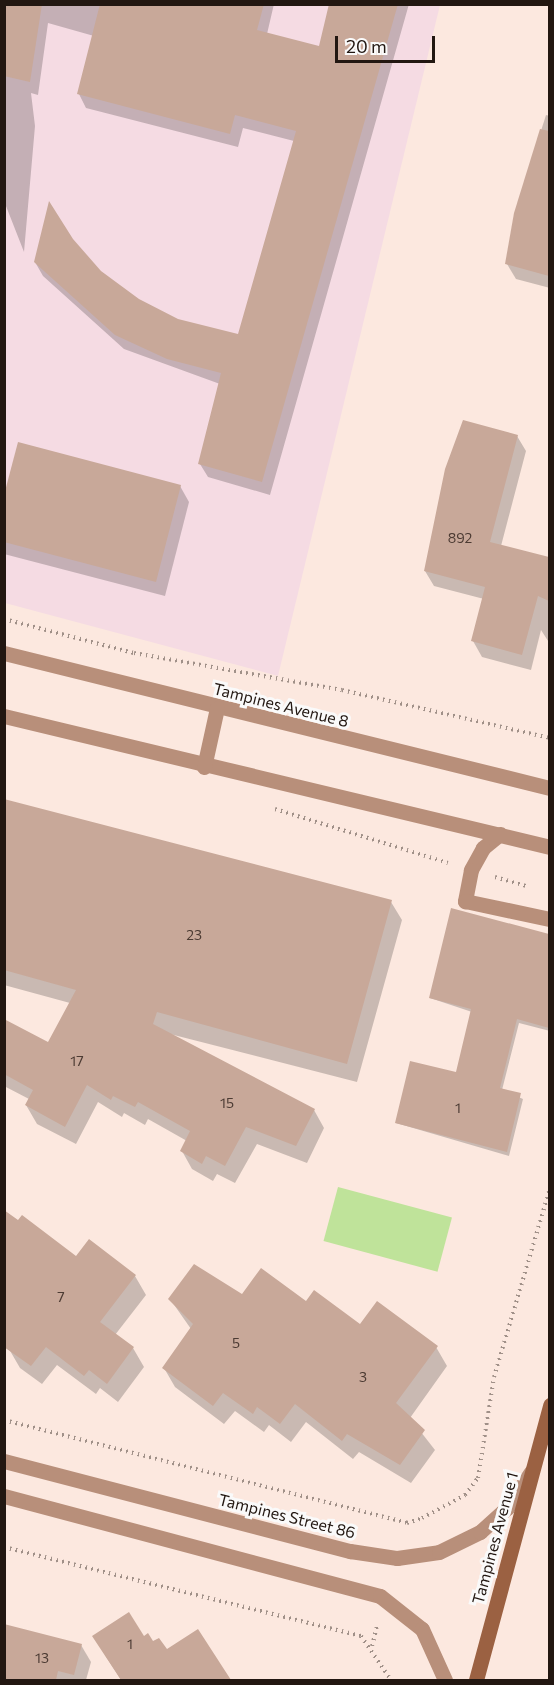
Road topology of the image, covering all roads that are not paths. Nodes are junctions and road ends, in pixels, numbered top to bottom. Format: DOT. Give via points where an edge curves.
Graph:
graph roads {
  1 [pos="4,653"];
  2 [pos="217,708"];
  3 [pos="4,716"];
  4 [pos="204,767"];
  5 [pos="549,788"];
  6 [pos="500,834"];
  7 [pos="549,847"];
  8 [pos="549,919"];
  9 [pos="549,1405"];
  10 [pos="4,1461"];
  11 [pos="532,1469"];
  12 [pos="4,1496"];
  13 [pos="444,1680"];
  14 [pos="476,1680"];
  1 -- 2 [label="street, Tampines Avenue 8"];
  2 -- 4 [label="street"];
  2 -- 5 [label="street, Tampines Avenue 8"];
  3 -- 4 [label="street"];
  4 -- 6 [label="street"];
  6 -- 7 [label="street"];
  6 -- 8 [label="street" via="483,848 471,870 465,901"];
  9 -- 11 [label="main road, Tampines Avenue 1"];
  10 -- 11 [label="street, Tampines Street 86" via="350,1551 397,1558 439,1552 480,1532 507,1508"];
  11 -- 14 [label="main road, Tampines Avenue 1"];
  12 -- 13 [label="street" via="380,1596 422,1629"];
}
